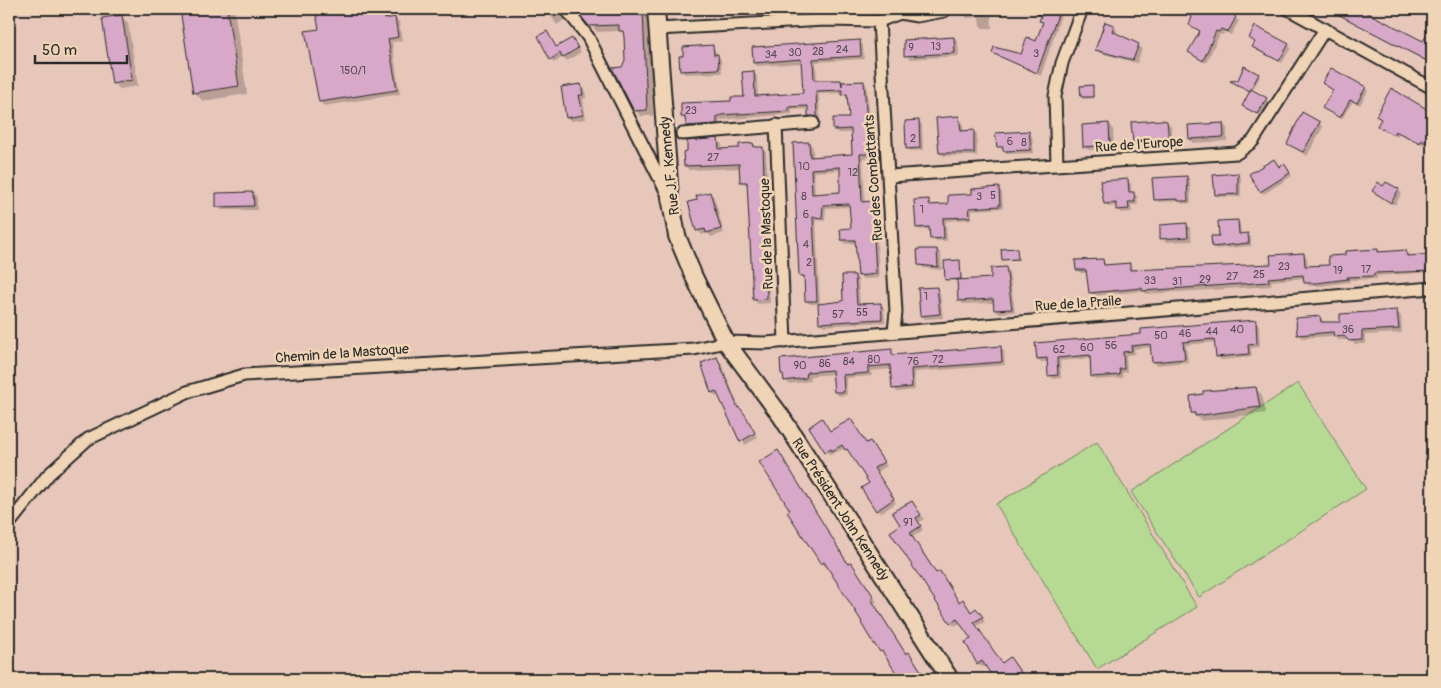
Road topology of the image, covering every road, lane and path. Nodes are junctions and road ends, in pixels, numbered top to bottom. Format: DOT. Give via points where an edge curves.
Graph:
graph roads {
  1 [pos="566,9"];
  2 [pos="656,9"];
  3 [pos="944,9"];
  4 [pos="1082,9"];
  5 [pos="1288,9"];
  6 [pos="901,11"];
  7 [pos="879,21"];
  8 [pos="1326,29"];
  9 [pos="657,30"];
  10 [pos="1432,88"];
  11 [pos="813,123"];
  12 [pos="776,125"];
  13 [pos="682,134"];
  14 [pos="1057,165"];
  15 [pos="889,176"];
  16 [pos="670,197"];
  17 [pos="1432,288"];
  18 [pos="894,332"];
  19 [pos="726,342"];
  20 [pos="785,342"];
  21 [pos="9,524"];
  22 [pos="950,679"];
  1 -- 16 [label="street" via="588,37"];
  2 -- 9 [label="street, Rue J.F. Kennedy"];
  3 -- 6 [label="street" via="917,16"];
  4 -- 14 [label="street" via="1062,63 1055,96"];
  5 -- 8 [label="street"];
  6 -- 7 [label="street"];
  7 -- 9 [label="street" via="825,20"];
  7 -- 15 [label="street, Rue des Combattants"];
  8 -- 10 [label="street"];
  8 -- 14 [label="street, Rue de l'Europe" via="1253,141 1237,152"];
  9 -- 16 [label="street, Rue J.F. Kennedy"];
  11 -- 12 [label="street"];
  12 -- 13 [label="street"];
  12 -- 20 [label="street, Rue de la Mastoque"];
  14 -- 15 [label="street, Rue de l'Europe"];
  15 -- 18 [label="street, Rue des Combattants" via="896,312"];
  16 -- 19 [label="street, Rue J.F. Kennedy" via="677,236"];
  17 -- 18 [label="street, Rue de la Praile"];
  18 -- 20 [label="street, Rue de la Praile"];
  19 -- 20 [label="street, Rue de la Praile"];
  19 -- 21 [label="street, Chemin de la Mastoque" via="694,349 244,375 187,392 88,439 48,475"];
  19 -- 22 [label="street, Rue Président John Kennedy" via="781,416"];
}
